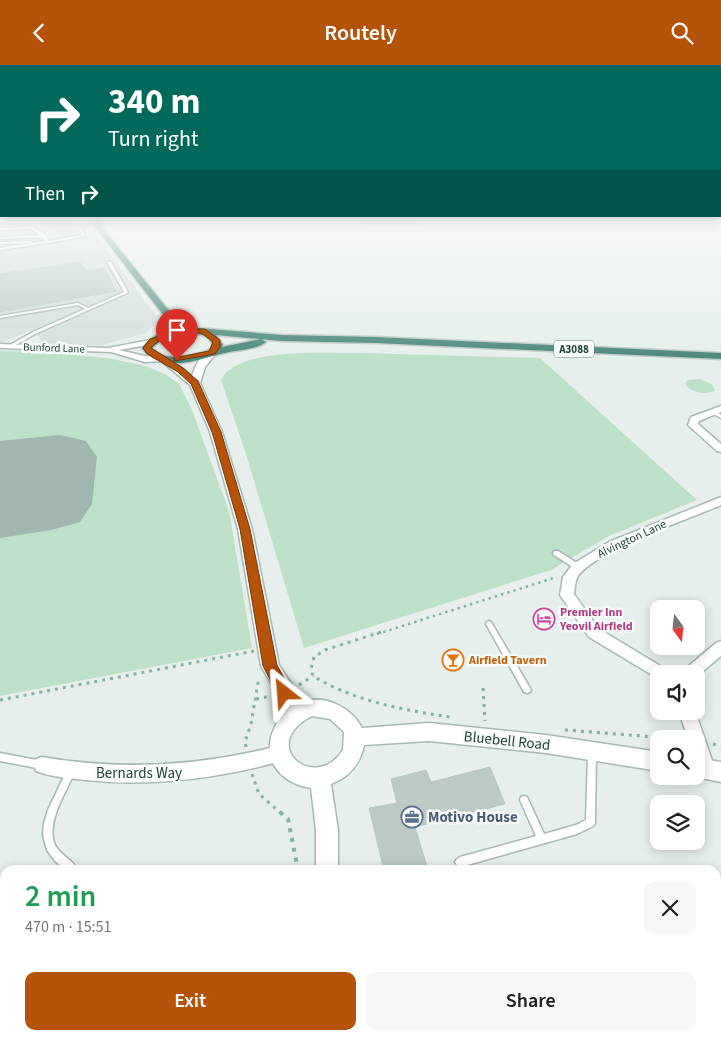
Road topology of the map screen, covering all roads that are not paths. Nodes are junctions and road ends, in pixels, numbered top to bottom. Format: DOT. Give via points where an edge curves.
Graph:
graph roads {
  1 [pos="111,266"];
  2 [pos="128,266"];
  3 [pos="88,309"];
  4 [pos="165,314"];
  5 [pos="0,317"];
  6 [pos="201,331"];
  7 [pos="175,332"];
  8 [pos="282,338"];
  9 [pos="308,339"];
  10 [pos="152,341"];
  11 [pos="0,346"];
  12 [pos="11,347"];
  13 [pos="214,349"];
  14 [pos="108,350"];
  15 [pos="721,356"];
  16 [pos="163,359"];
  17 [pos="195,383"];
  18 [pos="718,412"];
  19 [pos="721,449"];
  20 [pos="721,501"];
  21 [pos="556,553"];
  22 [pos="574,572"];
  23 [pos="489,624"];
  24 [pos="721,647"];
  25 [pos="700,665"];
  26 [pos="650,667"];
  27 [pos="527,690"];
  28 [pos="299,712"];
  29 [pos="354,737"];
  30 [pos="592,751"];
  31 [pos="278,754"];
  32 [pos="0,757"];
  33 [pos="650,761"];
  34 [pos="42,765"];
  35 [pos="71,771"];
  36 [pos="320,778"];
  37 [pos="524,800"];
  38 [pos="542,839"];
  39 [pos="460,862"];
  40 [pos="66,865"];
  41 [pos="328,865"];
  1 -- 3 [label="lane" via="126,292"];
  2 -- 4 [label="highway, A3088"];
  3 -- 5 [label="lane" via="78,304"];
  3 -- 12 [label="lane"];
  4 -- 6 [label="highway, A3088"];
  4 -- 7 [label="highway, A3088"];
  4 -- 9 [label="highway" via="172,309 184,319 213,327"];
  4 -- 10 [label="highway"];
  6 -- 7 [label="highway"];
  6 -- 8 [label="highway, A3088"];
  6 -- 13 [label="highway"];
  7 -- 10 [label="highway"];
  7 -- 13 [label="highway, A3088"];
  8 -- 9 [label="highway, A3088"];
  8 -- 13 [label="highway, A3088"];
  9 -- 15 [label="highway, A3088"];
  10 -- 14 [label="street, Bunford Lane"];
  10 -- 16 [label="highway" via="147,348 150,353"];
  11 -- 12 [label="street, Bunford Lane"];
  12 -- 14 [label="street, Bunford Lane"];
  13 -- 16 [label="highway" via="190,359"];
  13 -- 17 [label="street" via="200,367"];
  14 -- 16 [label="street, Bunford Lane" via="145,359"];
  16 -- 17 [label="street"];
  17 -- 28 [label="street" via="224,454 245,529 270,666 284,693"];
  18 -- 19 [label="street" via="694,419 693,425"];
  20 -- 22 [label="street, Alvington Lane" via="613,545"];
  21 -- 22 [label="lane"];
  22 -- 26 [label="street" via="567,595 594,633"];
  23 -- 27 [label="lane"];
  24 -- 25 [label="street"];
  28 -- 29 [label="street" via="323,708 334,711 351,726"];
  28 -- 31 [label="street" via="283,725"];
  29 -- 30 [label="street, Bluebell Road" via="430,732"];
  29 -- 36 [label="street" via="354,748 346,763 332,775"];
  30 -- 33 [label="street, Bluebell Road"];
  30 -- 38 [label="lane" via="590,823"];
  31 -- 35 [label="street, Bernards Way" via="249,763 196,772 146,775"];
  31 -- 36 [label="street" via="294,773 306,778"];
  32 -- 34 [label="lane, Bernards Way"];
  34 -- 35 [label="street, Bernards Way"];
  35 -- 40 [label="lane" via="48,823 47,841"];
  36 -- 41 [label="street"];
  37 -- 38 [label="lane"];
  38 -- 39 [label="lane"];
}
